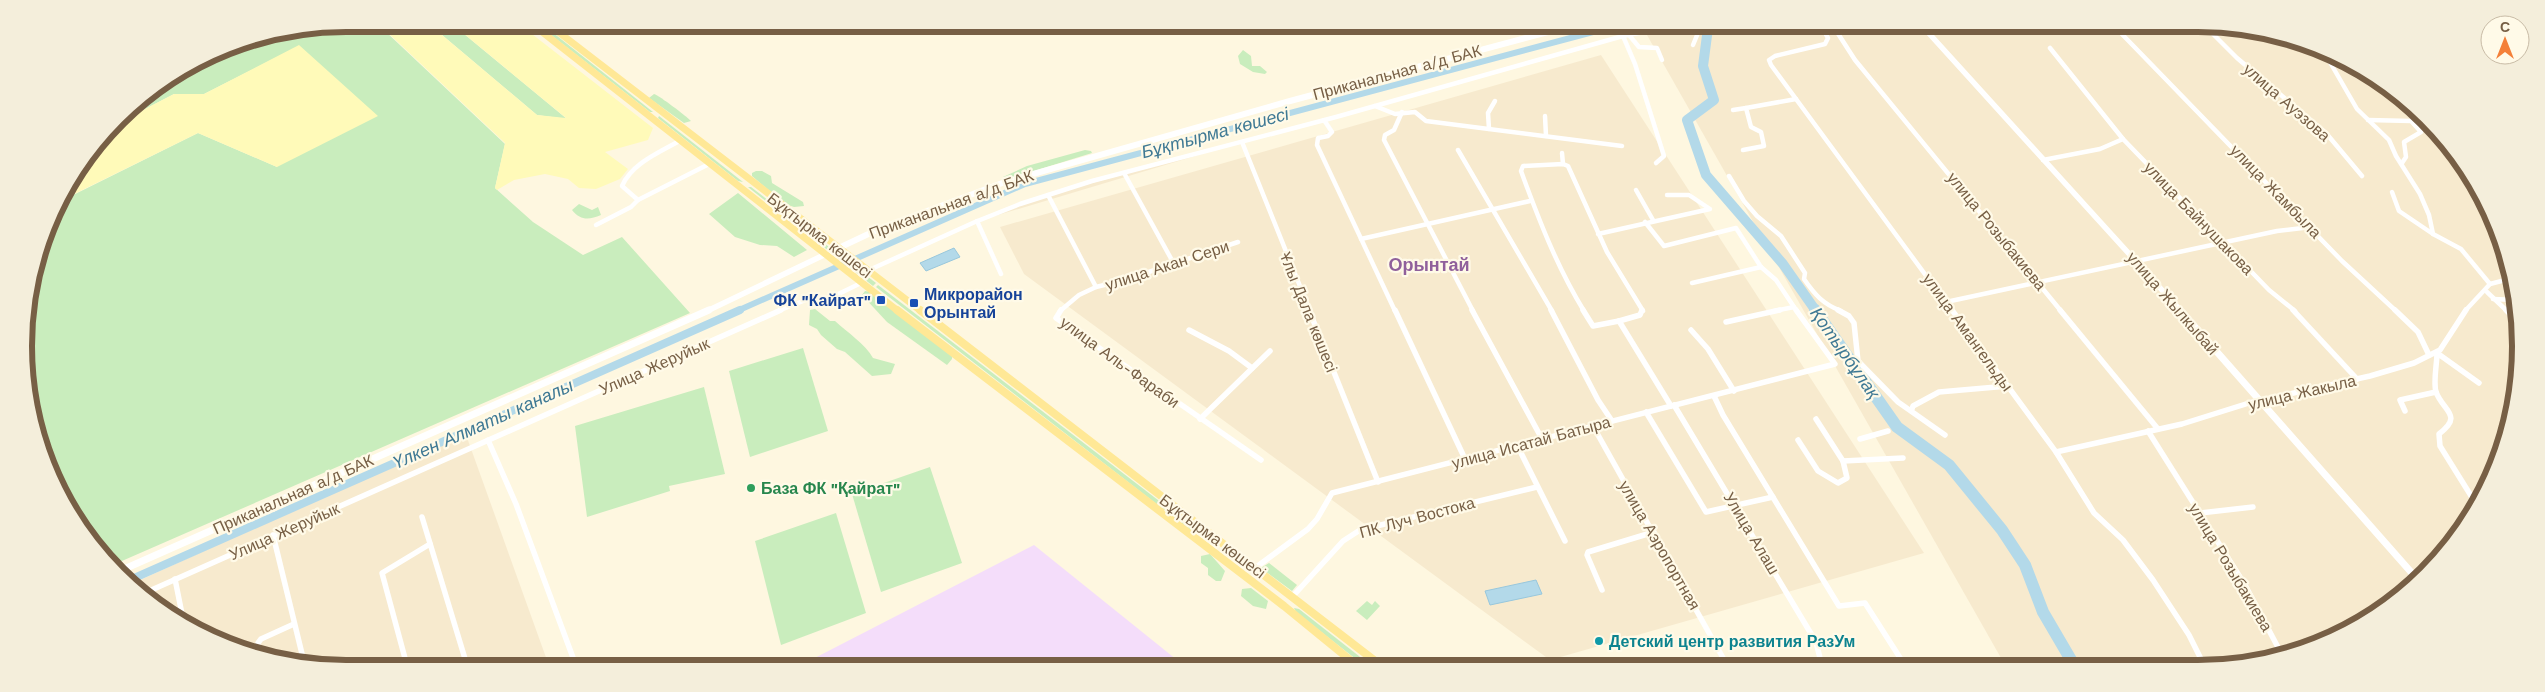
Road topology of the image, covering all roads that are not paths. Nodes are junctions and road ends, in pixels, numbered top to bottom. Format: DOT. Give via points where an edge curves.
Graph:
graph roads {
  1 [pos="542,32"];
  2 [pos="558,32"];
  3 [pos="1539,32"];
  4 [pos="1644,32"];
  5 [pos="1698,32"];
  6 [pos="1824,32"];
  7 [pos="1837,32"];
  8 [pos="1931,32"];
  9 [pos="2120,32"];
  10 [pos="2212,33"];
  11 [pos="1629,35"];
  12 [pos="1623,36"];
  13 [pos="1693,45"];
  14 [pos="2050,48"];
  15 [pos="1662,60"];
  16 [pos="2333,63"];
  17 [pos="1796,99"];
  18 [pos="1495,101"];
  19 [pos="1375,106"];
  20 [pos="1746,108"];
  21 [pos="1733,110"];
  22 [pos="661,112"];
  23 [pos="1402,112"];
  24 [pos="1545,116"];
  25 [pos="652,117"];
  26 [pos="1324,120"];
  27 [pos="2367,120"];
  28 [pos="1489,129"];
  29 [pos="1546,136"];
  30 [pos="2123,139"];
  31 [pos="682,140"];
  32 [pos="1242,142"];
  33 [pos="1622,146"];
  34 [pos="1458,150"];
  35 [pos="1742,150"];
  36 [pos="1562,153"];
  37 [pos="2043,160"];
  38 [pos="711,163"];
  39 [pos="1656,163"];
  40 [pos="2402,163"];
  41 [pos="1564,164"];
  42 [pos="1124,173"];
  43 [pos="1730,176"];
  44 [pos="2362,176"];
  45 [pos="750,180"];
  46 [pos="741,186"];
  47 [pos="1636,190"];
  48 [pos="2392,192"];
  49 [pos="1048,195"];
  50 [pos="1667,195"];
  51 [pos="638,200"];
  52 [pos="1530,201"];
  53 [pos="1492,210"];
  54 [pos="1652,220"];
  55 [pos="977,221"];
  56 [pos="1645,222"];
  57 [pos="596,225"];
  58 [pos="1427,225"];
  59 [pos="2311,227"];
  60 [pos="1598,234"];
  61 [pos="2433,234"];
  62 [pos="1361,239"];
  63 [pos="1238,242"];
  64 [pos="2223,244"];
  65 [pos="838,247"];
  66 [pos="828,256"];
  67 [pos="2137,262"];
  68 [pos="1174,264"];
  69 [pos="1761,267"];
  70 [pos="864,269"];
  71 [pos="1001,274"];
  72 [pos="2505,280"];
  73 [pos="2037,282"];
  74 [pos="861,283"];
  75 [pos="1692,283"];
  76 [pos="2490,284"];
  77 [pos="1096,287"];
  78 [pos="2487,292"];
  79 [pos="2493,299"];
  80 [pos="2509,300"];
  81 [pos="1946,302"];
  82 [pos="1794,307"];
  83 [pos="2511,315"];
  84 [pos="1619,321"];
  85 [pos="1726,322"];
  86 [pos="1189,330"];
  87 [pos="1690,330"];
  88 [pos="1270,351"];
  89 [pos="2437,353"];
  90 [pos="2429,356"];
  91 [pos="1252,368"];
  92 [pos="2357,379"];
  93 [pos="2479,383"];
  94 [pos="2008,386"];
  95 [pos="1734,391"];
  96 [pos="2436,392"];
  97 [pos="1714,396"];
  98 [pos="2259,401"];
  99 [pos="1673,406"];
  100 [pos="1912,409"];
  101 [pos="2405,411"];
  102 [pos="1646,412"];
  103 [pos="1200,419"];
  104 [pos="1816,419"];
  105 [pos="1612,421"];
  106 [pos="1593,426"];
  107 [pos="2158,429"];
  108 [pos="1888,431"];
  109 [pos="2148,431"];
  110 [pos="1945,435"];
  111 [pos="1542,439"];
  112 [pos="1860,439"];
  113 [pos="488,440"];
  114 [pos="1798,440"];
  115 [pos="1516,445"];
  116 [pos="2056,452"];
  117 [pos="1903,458"];
  118 [pos="1261,460"];
  119 [pos="1465,460"];
  120 [pos="1843,461"];
  121 [pos="1378,482"];
  122 [pos="1537,487"];
  123 [pos="1773,497"];
  124 [pos="2472,500"];
  125 [pos="1736,506"];
  126 [pos="2253,507"];
  127 [pos="2200,513"];
  128 [pos="422,517"];
  129 [pos="1208,532"];
  130 [pos="1654,532"];
  131 [pos="274,535"];
  132 [pos="1198,541"];
  133 [pos="1565,541"];
  134 [pos="430,544"];
  135 [pos="1255,568"];
  136 [pos="125,569"];
  137 [pos="2414,575"];
  138 [pos="175,579"];
  139 [pos="1602,590"];
  140 [pos="150,591"];
  141 [pos="1293,596"];
  142 [pos="1284,606"];
  143 [pos="182,613"];
  144 [pos="294,624"];
  145 [pos="258,647"];
  146 [pos="2279,649"];
  147 [pos="303,657"];
  148 [pos="405,660"];
  149 [pos="465,660"];
  150 [pos="574,660"];
  151 [pos="1350,660"];
  152 [pos="1374,660"];
  153 [pos="1724,660"];
  154 [pos="1820,660"];
  155 [pos="1901,660"];
  156 [pos="2201,660"];
  1 -- 25 [label="main road, Бұқтырма көшесі"];
  2 -- 22 [label="main road, Бұқтырма көшесі"];
  3 -- 65 [label="main road, Приканальная а/д БАК" via="1005,182"];
  4 -- 11 [label="street"];
  5 -- 13 [label="street"];
  6 -- 7 [label="main road"];
  6 -- 17 [label="street, улица Амангельды" via="1828,38 1825,44 1769,60"];
  7 -- 73 [label="street, улица Розыбакиева" via="1842,43"];
  8 -- 37 [label="street, улица Жылкыбай"];
  9 -- 59 [label="street, улица Жамбыла"];
  10 -- 44 [label="street, улица Ауэзова" via="2243,64 2326,133"];
  11 -- 12 [label="street"];
  11 -- 15 [label="street" via="1639,47 1657,48"];
  12 -- 19 [label="street"];
  12 -- 39 [label="street" via="1664,156"];
  14 -- 30 [label="street, улица Байнушакова"];
  16 -- 27 [label="street" via="2357,109"];
  17 -- 20 [label="street"];
  17 -- 81 [label="street, улица Амангельды"];
  18 -- 28 [label="street" via="1488,113"];
  19 -- 23 [label="street" via="1395,114"];
  19 -- 26 [label="street"];
  20 -- 21 [label="street"];
  20 -- 35 [label="street" via="1751,127 1761,132 1765,143 1764,146"];
  22 -- 25 [label="main road"];
  22 -- 45 [label="main road, Бұқтырма көшесі"];
  23 -- 28 [label="street" via="1415,112 1426,121"];
  23 -- 58 [label="street" via="1394,130 1385,134 1384,140"];
  24 -- 29 [label="street"];
  25 -- 31 [label="main road, Бұқтырма көшесі"];
  26 -- 32 [label="street"];
  26 -- 62 [label="street" via="1332,132 1318,138 1317,145"];
  27 -- 40 [label="street" via="2389,140"];
  27 -- 40 [label="street" via="2411,121 2416,125 2421,132 2404,142 2406,156"];
  28 -- 29 [label="street"];
  29 -- 33 [label="street"];
  30 -- 37 [label="street" via="2100,149"];
  30 -- 64 [label="street, улица Байнушакова"];
  31 -- 38 [label="main road, Бұқтырма көшесі"];
  31 -- 51 [label="street" via="647,160 624,180 622,186"];
  32 -- 42 [label="street"];
  32 -- 121 [label="street, Ұлы Дала көшесі"];
  34 -- 53 [label="street"];
  36 -- 41 [label="street"];
  37 -- 67 [label="street, улица Жылкыбай"];
  38 -- 46 [label="main road, Бұқтырма көшесі"];
  38 -- 51 [label="street"];
  40 -- 61 [label="street" via="2424,203"];
  41 -- 52 [label="street" via="1520,168"];
  41 -- 60 [label="street" via="1570,170"];
  42 -- 49 [label="street"];
  42 -- 68 [label="street"];
  43 -- 100 [label="street" via="1744,202 1782,236 1805,273 1804,279 1824,305 1852,319 1858,361 1898,402"];
  45 -- 46 [label="main road"];
  45 -- 65 [label="main road, Бұқтырма көшесі"];
  46 -- 66 [label="main road, Бұқтырма көшесі"];
  47 -- 54 [label="street"];
  48 -- 61 [label="street" via="2399,211"];
  49 -- 55 [label="street"];
  49 -- 77 [label="street"];
  50 -- 54 [label="street" via="1689,195 1710,209"];
  51 -- 57 [label="street"];
  52 -- 53 [label="street"];
  52 -- 84 [label="street" via="1560,270 1590,322 1593,326"];
  53 -- 58 [label="street"];
  53 -- 105 [label="street"];
  54 -- 56 [label="street"];
  55 -- 70 [label="street"];
  55 -- 71 [label="street"];
  56 -- 60 [label="street"];
  56 -- 69 [label="street" via="1664,246 1736,228"];
  58 -- 62 [label="street"];
  58 -- 111 [label="street"];
  59 -- 64 [label="street" via="2277,231"];
  59 -- 90 [label="street, улица Жамбыла" via="2342,261 2418,332"];
  60 -- 84 [label="street" via="1643,312"];
  61 -- 76 [label="street" via="2461,249"];
  62 -- 119 [label="street"];
  63 -- 68 [label="street, улица Акан Сери"];
  64 -- 67 [label="street"];
  64 -- 92 [label="street, улица Байнушакова" via="2299,315"];
  65 -- 66 [label="main road, Приканальная а/д БАК"];
  65 -- 70 [label="main road, Бұқтырма көшесі"];
  66 -- 74 [label="main road, Бұқтырма көшесі"];
  66 -- 136 [label="street, Приканальная а/д БАК"];
  67 -- 73 [label="street"];
  67 -- 98 [label="street, улица Жылкыбай"];
  68 -- 77 [label="street, улица Акан Сери"];
  69 -- 75 [label="street"];
  69 -- 82 [label="street" via="1776,280"];
  70 -- 129 [label="main road, Бұқтырма көшесі"];
  72 -- 76 [label="street"];
  73 -- 81 [label="street"];
  73 -- 107 [label="street, улица Розыбакиева"];
  74 -- 113 [label="street, Улица Жеруйык" via="824,301 808,299 760,319"];
  74 -- 132 [label="main road, Бұқтырма көшесі"];
  76 -- 78 [label="street"];
  77 -- 103 [label="street, улица Аль-Фараби" via="1079,294 1057,312 1056,318"];
  78 -- 79 [label="street"];
  78 -- 89 [label="street" via="2467,307"];
  79 -- 80 [label="street"];
  79 -- 83 [label="street"];
  81 -- 94 [label="street, улица Амангельды"];
  82 -- 85 [label="street"];
  82 -- 95 [label="street, улица Исатай Батыра" via="1835,364"];
  84 -- 99 [label="street, Улица Алаш"];
  86 -- 91 [label="street" via="1229,351"];
  87 -- 95 [label="street" via="1707,349"];
  88 -- 91 [label="street"];
  89 -- 90 [label="street, улица Жакыла"];
  89 -- 93 [label="street"];
  89 -- 96 [label="street"];
  90 -- 92 [label="street, улица Жакыла"];
  91 -- 103 [label="street"];
  92 -- 98 [label="street, улица Жакыла"];
  94 -- 100 [label="street" via="1939,392"];
  94 -- 116 [label="street, улица Амангельды"];
  95 -- 97 [label="street, улица Исатай Батыра"];
  96 -- 101 [label="street" via="2400,400"];
  96 -- 124 [label="street" via="2449,409 2451,420 2439,434 2440,449"];
  97 -- 99 [label="street, улица Исатай Батыра"];
  97 -- 123 [label="street"];
  98 -- 107 [label="street, улица Жакыла"];
  98 -- 137 [label="street, улица Жылкыбай"];
  99 -- 102 [label="street, улица Исатай Батыра"];
  99 -- 125 [label="street, Улица Алаш"];
  100 -- 110 [label="street"];
  102 -- 105 [label="street, улица Исатай Батыра"];
  102 -- 125 [label="street" via="1701,507 1706,512 1714,512"];
  103 -- 118 [label="street, улица Аль-Фараби"];
  104 -- 120 [label="street"];
  105 -- 106 [label="street, улица Исатай Батыра"];
  106 -- 111 [label="street, улица Исатай Батыра"];
  106 -- 130 [label="street, улица Аэропортная"];
  107 -- 109 [label="street, улица Жакыла"];
  108 -- 112 [label="street"];
  109 -- 116 [label="street, улица Жакыла"];
  109 -- 127 [label="street, улица Розыбакиева"];
  111 -- 115 [label="street, улица Исатай Батыра"];
  113 -- 131 [label="street, Улица Жеруйык"];
  113 -- 150 [label="street" via="516,504"];
  114 -- 120 [label="street" via="1816,470 1828,480 1838,483 1847,478"];
  115 -- 119 [label="street, улица Исатай Батыра"];
  115 -- 122 [label="street"];
  116 -- 156 [label="street, улица Амангельды" via="2094,513 2123,540 2153,580 2189,635"];
  117 -- 120 [label="street"];
  119 -- 121 [label="street, улица Исатай Батыра"];
  121 -- 135 [label="street, улица Исатай Батыра" via="1332,493 1314,523"];
  122 -- 133 [label="street"];
  122 -- 141 [label="street, ПК Луч Востока" via="1360,530 1343,541"];
  123 -- 125 [label="street"];
  123 -- 155 [label="street" via="1839,606 1865,603"];
  125 -- 154 [label="street, Улица Алаш" via="1816,642"];
  126 -- 127 [label="street"];
  127 -- 146 [label="street, улица Розыбакиева"];
  128 -- 134 [label="street"];
  129 -- 132 [label="main road"];
  129 -- 135 [label="main road, Бұқтырма көшесі"];
  130 -- 139 [label="street" via="1588,552"];
  130 -- 153 [label="street, улица Аэропортная"];
  131 -- 138 [label="street, Улица Жеруйык"];
  131 -- 144 [label="street"];
  132 -- 142 [label="main road, Бұқтырма көшесі"];
  134 -- 148 [label="street" via="382,573"];
  134 -- 149 [label="street"];
  135 -- 141 [label="main road, Бұқтырма көшесі"];
  138 -- 140 [label="street, Улица Жеруйык"];
  138 -- 143 [label="street"];
  141 -- 142 [label="main road"];
  141 -- 152 [label="main road, Бұқтырма көшесі"];
  142 -- 151 [label="main road, Бұқтырма көшесі"];
  144 -- 145 [label="street" via="261,639"];
  144 -- 147 [label="street"];
}
